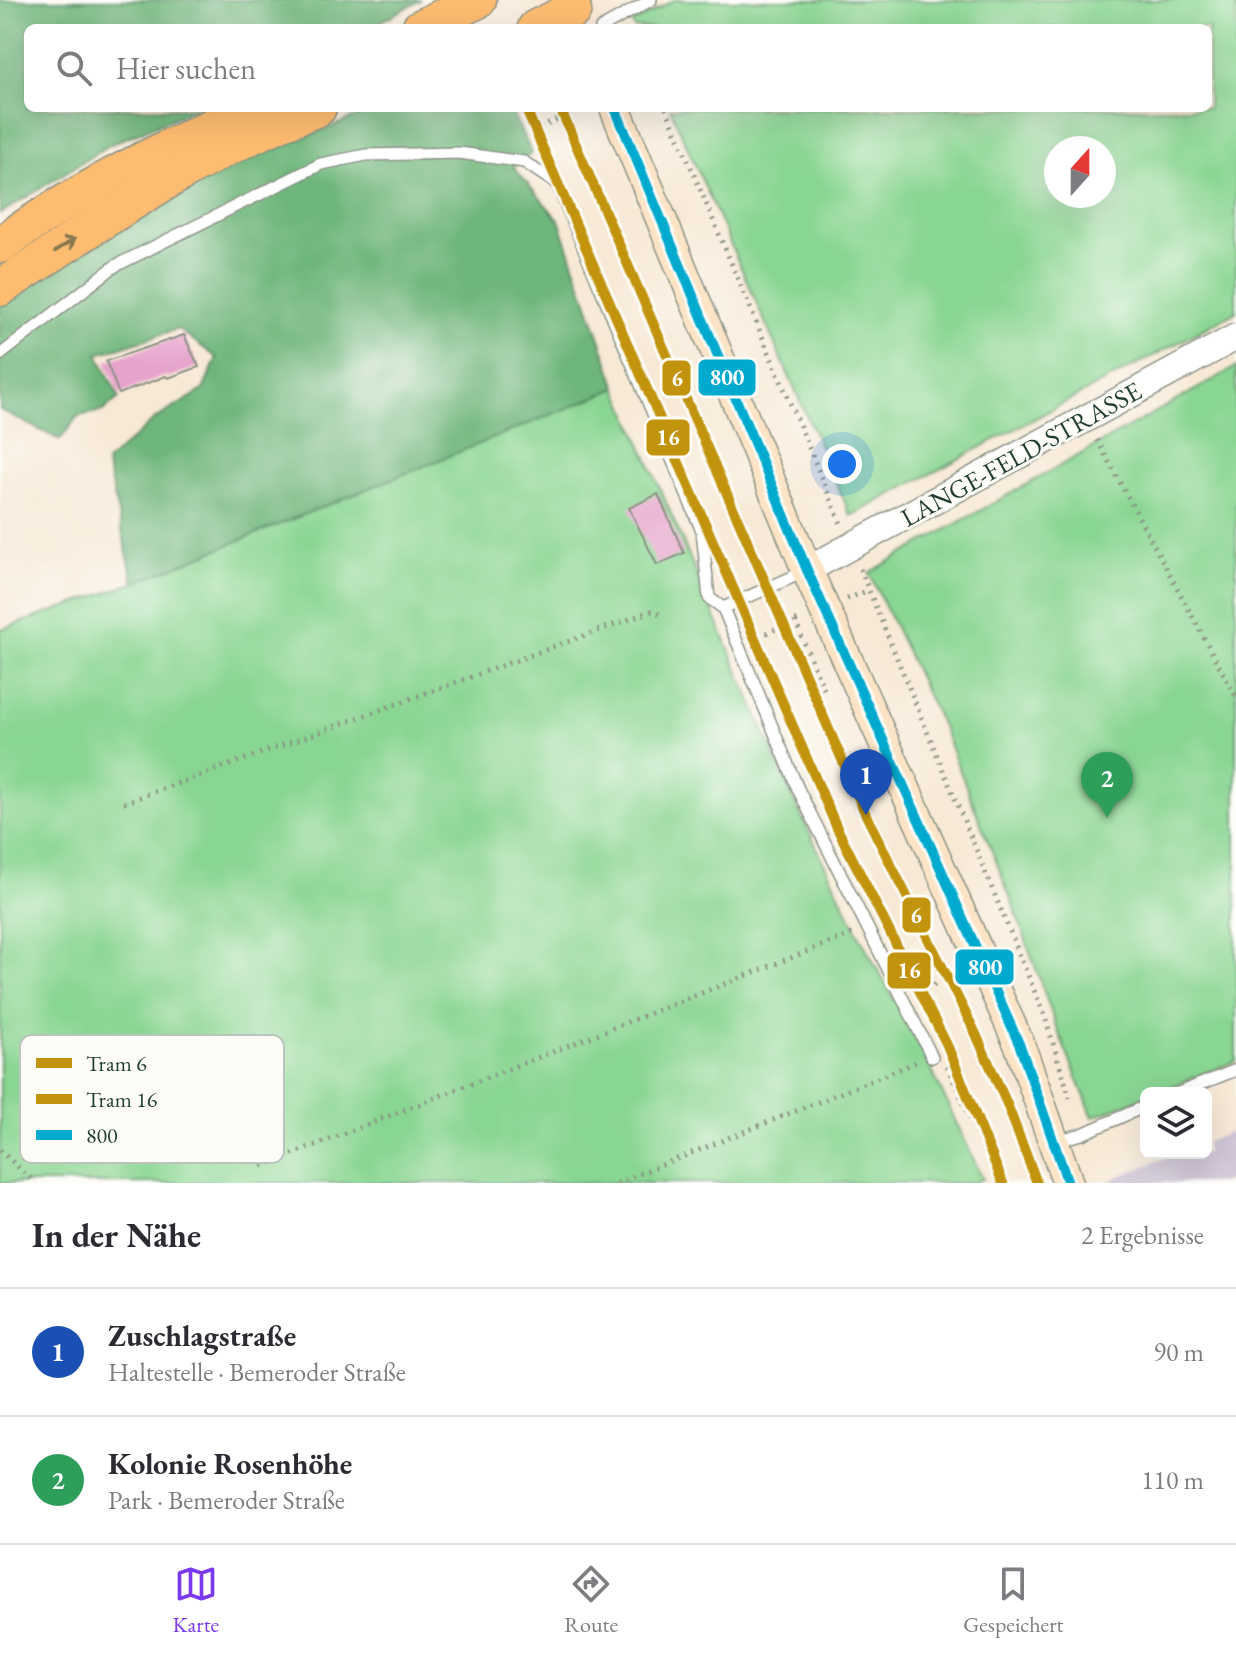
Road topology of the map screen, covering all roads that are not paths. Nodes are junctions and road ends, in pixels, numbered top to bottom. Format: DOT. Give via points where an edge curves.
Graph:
graph roads {
  1 [pos="478,0"];
  2 [pos="651,0"];
  3 [pos="581,17"];
  4 [pos="428,24"];
  5 [pos="552,24"];
  6 [pos="243,112"];
  7 [pos="306,112"];
  8 [pos="617,112"];
  9 [pos="0,245"];
  10 [pos="0,288"];
  11 [pos="1236,337"];
  12 [pos="0,355"];
  13 [pos="807,570"];
  14 [pos="723,608"];
  15 [pos="932,1057"];
  16 [pos="1236,1070"];
  17 [pos="1193,1087"];
  18 [pos="1140,1108"];
  19 [pos="1069,1138"];
  20 [pos="1068,1183"];
  1 -- 4 [label="highway"];
  2 -- 3 [label="lane"];
  3 -- 5 [label="highway"];
  6 -- 9 [label="highway" via="42,214"];
  10 -- 7 [label="highway, one-way" via="203,162"];
  8 -- 13 [label="main road"];
  11 -- 13 [label="street, LANGE-FELD-STRASSE"];
  12 -- 14 [label="lane" via="115,266 321,164 366,155 459,153 524,162 557,184 702,531 709,598"];
  13 -- 14 [label="lane"];
  13 -- 19 [label="main road" via="1020,1046"];
  14 -- 15 [label="lane" via="798,789"];
  16 -- 17 [label="lane"];
  18 -- 19 [label="lane"];
  19 -- 20 [label="main road"];
}
